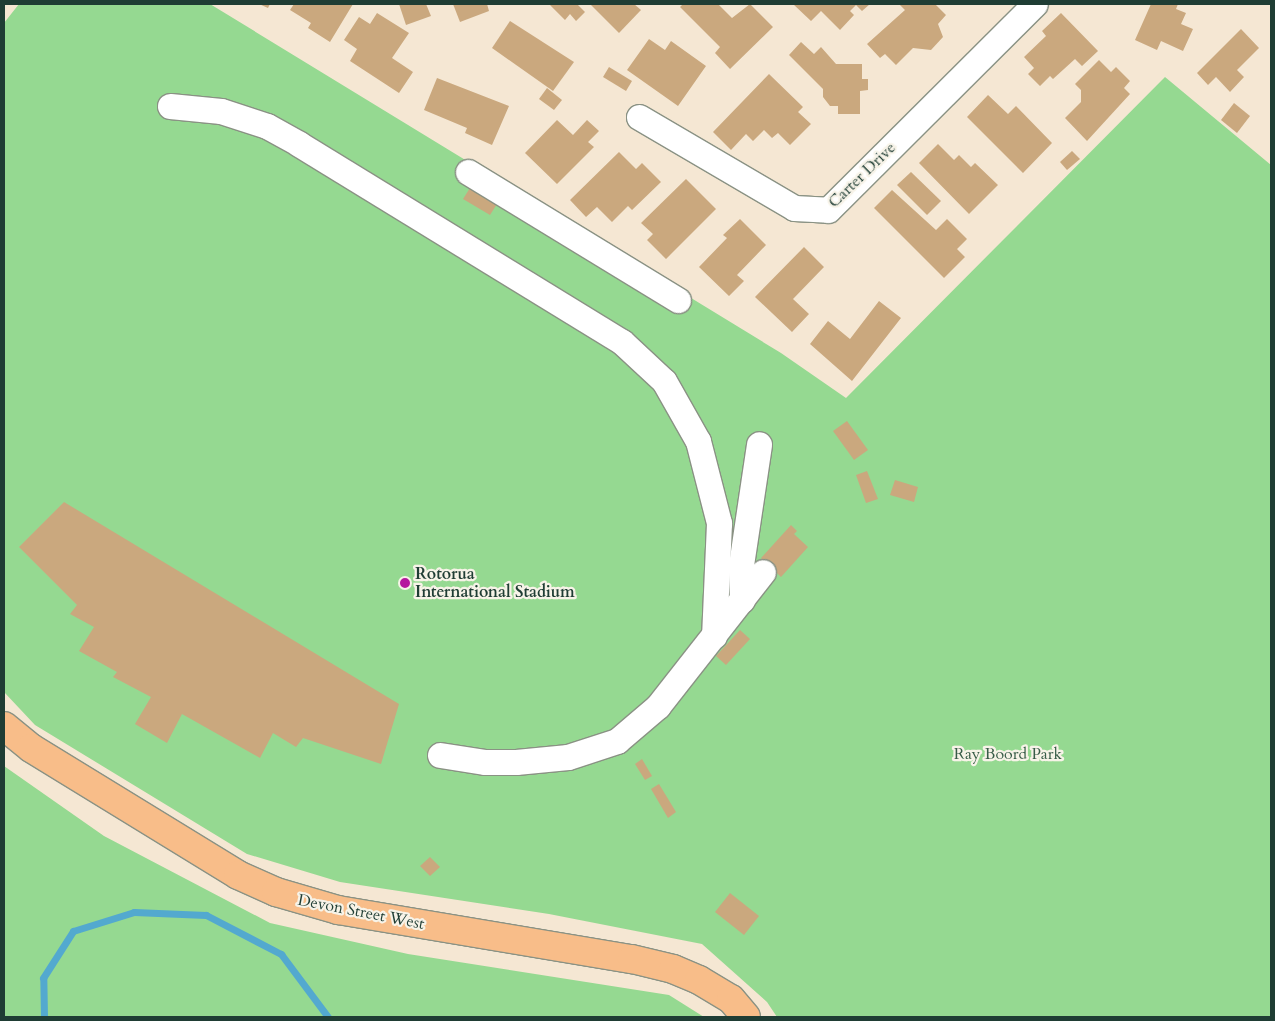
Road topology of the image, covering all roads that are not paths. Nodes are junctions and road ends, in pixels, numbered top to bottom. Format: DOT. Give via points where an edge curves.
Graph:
graph roads {
  1 [pos="1026,7"];
  2 [pos="170,106"];
  3 [pos="639,117"];
  4 [pos="468,172"];
  5 [pos="678,300"];
  6 [pos="759,444"];
  7 [pos="763,572"];
  8 [pos="742,600"];
  9 [pos="714,636"];
  10 [pos="4,726"];
  11 [pos="440,755"];
  12 [pos="746,1017"];
  1 -- 3 [label="street, Carter Drive" via="828,210 794,208"];
  2 -- 9 [label="street" via="221,111 267,126 622,342 664,381 698,441 719,523"];
  4 -- 5 [label="street"];
  6 -- 8 [label="street" via="742,564"];
  7 -- 8 [label="street"];
  8 -- 9 [label="street"];
  9 -- 11 [label="street" via="658,706 617,741 568,758 485,762"];
  10 -- 12 [label="main road, Devon Street West" via="31,748 230,870 276,892 338,910 632,959 672,969 699,980 730,1000"];
}
